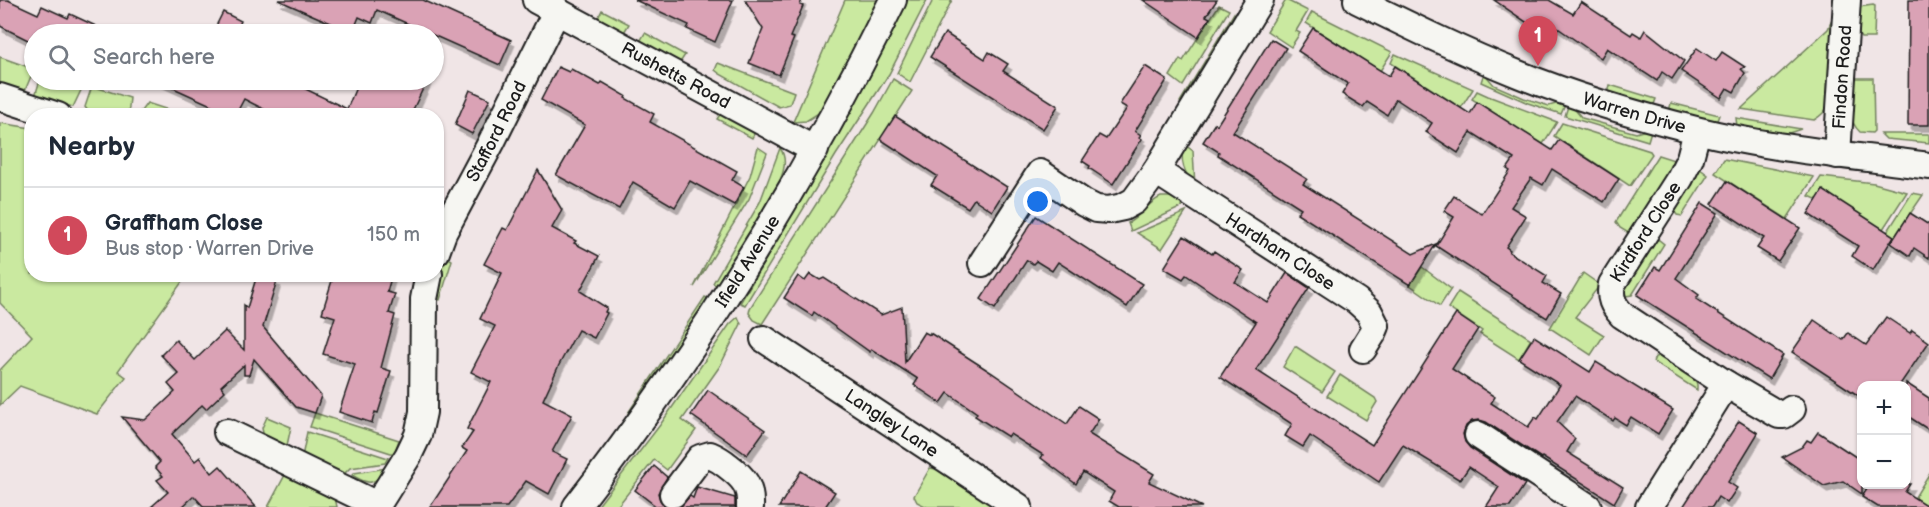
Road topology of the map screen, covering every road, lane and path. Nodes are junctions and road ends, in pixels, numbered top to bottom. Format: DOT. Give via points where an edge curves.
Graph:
graph roads {
  1 [pos="893,0"];
  2 [pos="1260,0"];
  3 [pos="1357,0"];
  4 [pos="1847,0"];
  5 [pos="547,5"];
  6 [pos="0,97"];
  7 [pos="34,108"];
  8 [pos="1697,130"];
  9 [pos="815,150"];
  10 [pos="1837,155"];
  11 [pos="1929,166"];
  12 [pos="1156,171"];
  13 [pos="444,229"];
  14 [pos="982,263"];
  15 [pos="427,282"];
  16 [pos="764,339"];
  17 [pos="1363,349"];
  18 [pos="1726,384"];
  19 [pos="1792,409"];
  20 [pos="227,432"];
  21 [pos="1478,435"];
  22 [pos="673,494"];
  23 [pos="376,506"];
  24 [pos="576,507"];
  25 [pos="750,507"];
  26 [pos="1019,507"];
  27 [pos="1588,507"];
  28 [pos="1649,507"];
  1 -- 9 [label="street, Ifield Avenue"];
  2 -- 12 [label="street"];
  3 -- 8 [label="street, Warren Drive" via="1519,75 1622,110"];
  4 -- 10 [label="street, Findon Road"];
  5 -- 9 [label="street, Rushetts Road"];
  5 -- 13 [label="street, Stafford Road" via="491,143"];
  6 -- 7 [label="street"];
  8 -- 10 [label="street, Warren Drive"];
  8 -- 18 [label="street, Kirdford Close" via="1680,178 1612,284 1610,294 1622,315"];
  9 -- 24 [label="street, Ifield Avenue" via="702,335"];
  10 -- 11 [label="street, Warren Drive"];
  12 -- 14 [label="street" via="1134,201 1109,210 1084,203 1040,173"];
  12 -- 17 [label="street, Hardham Close" via="1357,301 1376,326"];
  15 -- 23 [label="street" via="423,412 418,435"];
  16 -- 26 [label="street, Langley Lane"];
  18 -- 19 [label="street, Kirdford Close" via="1779,415"];
  18 -- 28 [label="street"];
  20 -- 23 [label="street"];
  21 -- 27 [label="street"];
  22 -- 25 [label="street" via="700,458 710,455 747,483"];
}
